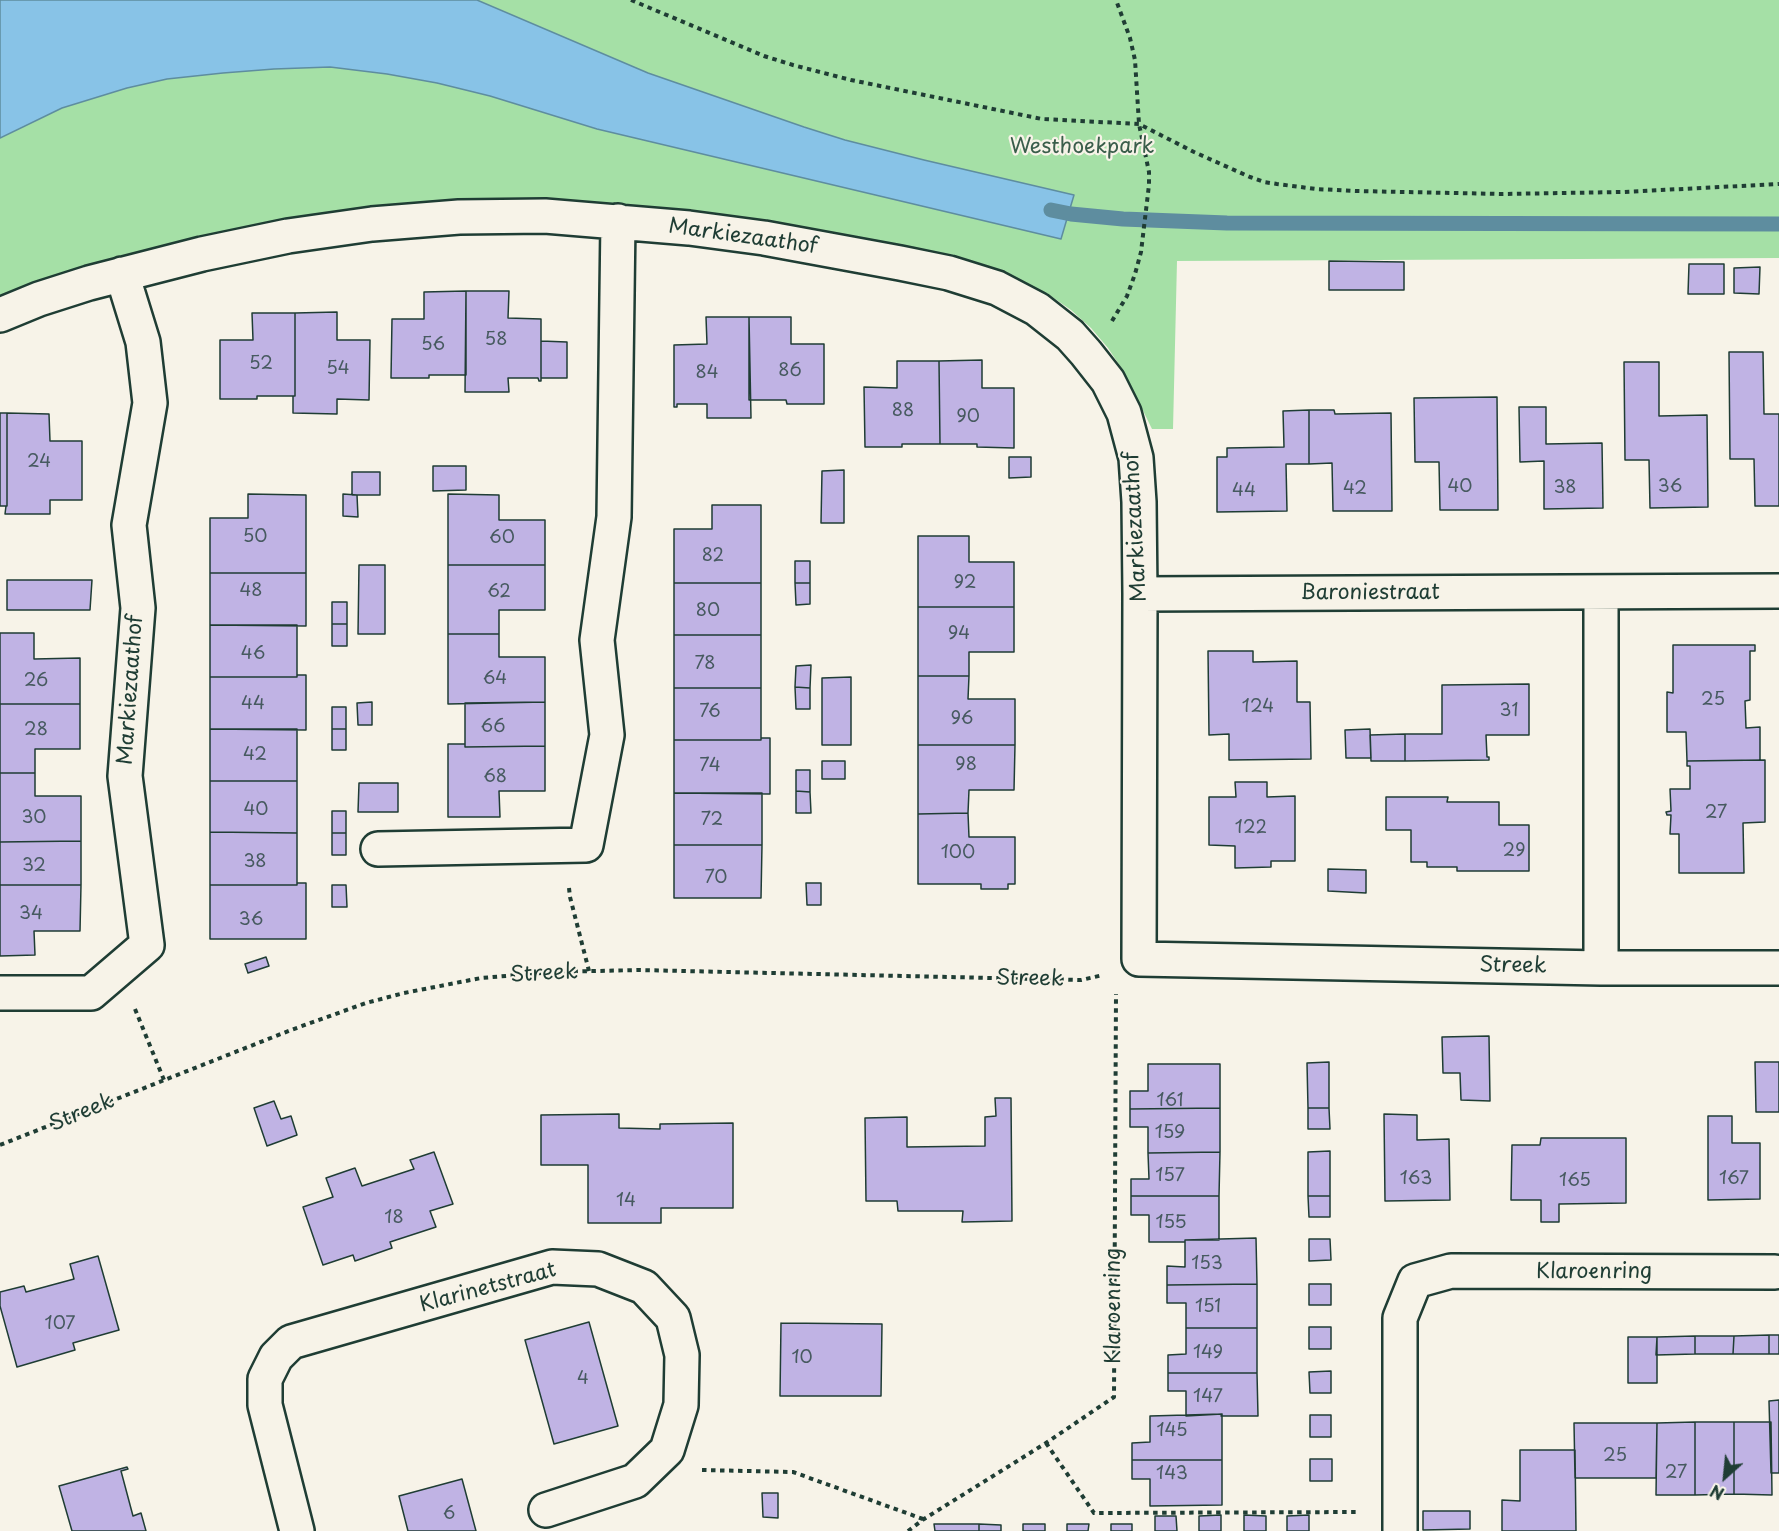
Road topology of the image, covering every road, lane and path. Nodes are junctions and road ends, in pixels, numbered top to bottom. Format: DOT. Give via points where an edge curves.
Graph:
graph roads {
  1 [pos="630,0"];
  2 [pos="1116,0"];
  3 [pos="1139,124"];
  4 [pos="1779,184"];
  5 [pos="618,221"];
  6 [pos="122,274"];
  7 [pos="0,315"];
  8 [pos="1086,353"];
  9 [pos="1779,591"];
  10 [pos="1601,592"];
  11 [pos="1140,594"];
  12 [pos="566,845"];
  13 [pos="378,849"];
  14 [pos="1138,959"];
  15 [pos="1601,968"];
  16 [pos="119,969"];
  17 [pos="1779,969"];
  18 [pos="589,971"];
  19 [pos="1108,973"];
  20 [pos="0,993"];
  21 [pos="1116,993"];
  22 [pos="164,1080"];
  23 [pos="0,1145"];
  24 [pos="1775,1272"];
  25 [pos="1046,1443"];
  26 [pos="667,1450"];
  27 [pos="546,1510"];
  28 [pos="924,1519"];
  29 [pos="1400,1521"];
  30 [pos="297,1531"];
  31 [pos="908,1531"];
  1 -- 3 [label="path" via="764,56 851,80 1042,119"];
  2 -- 3 [label="path" via="1130,38"];
  3 -- 4 [label="path" via="1264,182 1316,189 1503,194"];
  3 -- 8 [label="path" via="1149,172 1141,252 1127,296"];
  5 -- 6 [label="street, Markiezaathof" via="545,216 459,217 372,224 288,236"];
  5 -- 8 [label="street, Markiezaathof" via="764,238 949,273 997,288 1038,309"];
  5 -- 12 [label="street" via="614,517 597,640 607,735 586,845"];
  6 -- 7 [label="street, Markiezaathof"];
  6 -- 16 [label="street, Markiezaathof" via="143,342 150,403 129,525 138,608 125,776 147,945"];
  8 -- 11 [label="street, Markiezaathof" via="1108,381 1124,413 1136,458"];
  9 -- 10 [label="street, Baroniestraat"];
  10 -- 11 [label="street, Baroniestraat"];
  10 -- 15 [label="street"];
  11 -- 14 [label="street, Markiezaathof"];
  12 -- 13 [label="street"];
  12 -- 18 [label="path" via="570,897"];
  14 -- 15 [label="street, Streek"];
  15 -- 17 [label="street, Streek"];
  16 -- 20 [label="street, Markiezaathof" via="91,993"];
  16 -- 22 [label="path"];
  18 -- 19 [label="path, Streek" via="1081,980"];
  18 -- 22 [label="path, Streek" via="481,978 366,1003"];
  21 -- 25 [label="path, Klaroenring" via="1114,1397"];
  22 -- 23 [label="path, Streek"];
  24 -- 29 [label="street, Klaroenring" via="1451,1271 1415,1281 1400,1318"];
  25 -- 28 [label="path, Klaroenring"];
  25 -- 29 [label="path" via="1094,1514"];
  26 -- 27 [label="street, Klarinetstraat" via="635,1481"];
  26 -- 28 [label="path" via="690,1470 794,1472"];
  26 -- 30 [label="street, Klarinetstraat" via="681,1405 682,1355 673,1318 644,1287 598,1269 552,1267 291,1342 276,1357 265,1379 265,1404"];
  28 -- 31 [label="path, Klaroenring"];
}
